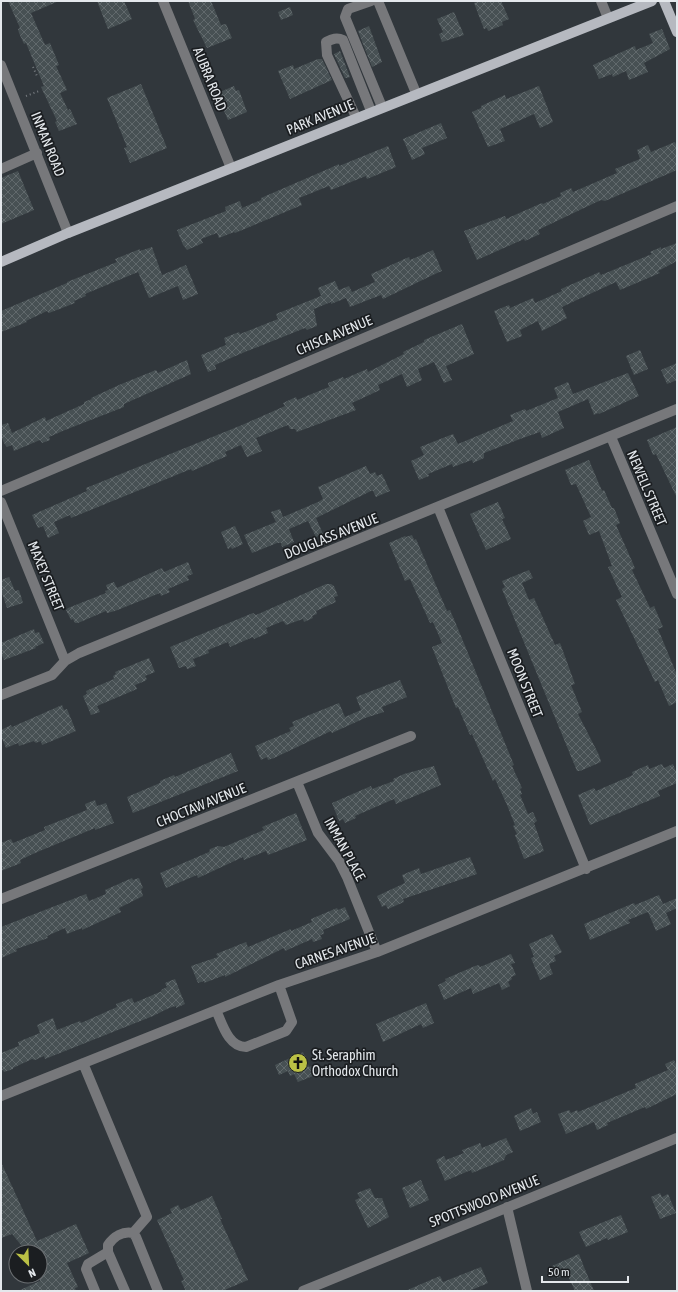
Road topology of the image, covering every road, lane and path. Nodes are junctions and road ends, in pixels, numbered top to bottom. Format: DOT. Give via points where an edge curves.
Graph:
graph roads {
  1 [pos="163,1"];
  2 [pos="370,1"];
  3 [pos="378,1"];
  4 [pos="602,1"];
  5 [pos="652,1"];
  6 [pos="664,1"];
  7 [pos="634,4"];
  8 [pos="608,18"];
  9 [pos="677,32"];
  10 [pos="1,65"];
  11 [pos="33,67"];
  12 [pos="37,76"];
  13 [pos="39,91"];
  14 [pos="416,93"];
  15 [pos="26,96"];
  16 [pos="382,107"];
  17 [pos="371,112"];
  18 [pos="356,118"];
  19 [pos="36,153"];
  20 [pos="231,168"];
  21 [pos="1,169"];
  22 [pos="677,206"];
  23 [pos="68,233"];
  24 [pos="1,262"];
  25 [pos="677,409"];
  26 [pos="610,437"];
  27 [pos="1,491"];
  28 [pos="1,502"];
  29 [pos="438,507"];
  30 [pos="677,594"];
  31 [pos="65,660"];
  32 [pos="1,694"];
  33 [pos="411,736"];
  34 [pos="297,782"];
  35 [pos="677,831"];
  36 [pos="586,869"];
  37 [pos="1,899"];
  38 [pos="377,952"];
  39 [pos="279,985"];
  40 [pos="216,1010"];
  41 [pos="83,1063"];
  42 [pos="1,1096"];
  43 [pos="677,1138"];
  44 [pos="508,1207"];
  45 [pos="133,1233"];
  46 [pos="108,1252"];
  47 [pos="95,1291"];
  48 [pos="125,1291"];
  49 [pos="158,1291"];
  50 [pos="303,1291"];
  51 [pos="527,1291"];
  1 -- 20 [label="street, AUBRA ROAD"];
  2 -- 16 [label="street" via="348,9 345,17"];
  3 -- 14 [label="street"];
  4 -- 8 [label="street"];
  5 -- 7 [label="main road, PARK AVENUE"];
  6 -- 9 [label="main road"];
  7 -- 8 [label="main road, PARK AVENUE"];
  8 -- 14 [label="main road, PARK AVENUE"];
  10 -- 19 [label="street, INMAN ROAD"];
  11 -- 12 [label="path"];
  13 -- 15 [label="path"];
  14 -- 16 [label="main road, PARK AVENUE"];
  16 -- 17 [label="main road, PARK AVENUE"];
  17 -- 18 [label="main road, PARK AVENUE"];
  17 -- 18 [label="street" via="346,44 339,38 330,40 326,42 328,55"];
  18 -- 20 [label="main road, PARK AVENUE"];
  19 -- 21 [label="street"];
  19 -- 23 [label="street, INMAN ROAD"];
  20 -- 23 [label="main road, PARK AVENUE"];
  22 -- 27 [label="street, CHISCA AVENUE"];
  23 -- 24 [label="main road, PARK AVENUE"];
  25 -- 26 [label="street, DOUGLASS AVENUE"];
  26 -- 29 [label="street, DOUGLASS AVENUE"];
  26 -- 30 [label="street, NEWELL STREET"];
  28 -- 31 [label="street, MAXEY STREET"];
  29 -- 31 [label="street, DOUGLASS AVENUE"];
  29 -- 36 [label="street, MOON STREET"];
  31 -- 32 [label="street, DOUGLASS AVENUE" via="52,675"];
  33 -- 34 [label="street, CHOCTAW AVENUE"];
  34 -- 37 [label="street, CHOCTAW AVENUE"];
  34 -- 38 [label="street, INMAN PLACE" via="318,833 339,861 347,877"];
  35 -- 36 [label="street, CARNES AVENUE"];
  36 -- 38 [label="street, CARNES AVENUE"];
  38 -- 39 [label="street, CARNES AVENUE"];
  39 -- 40 [label="street, CARNES AVENUE"];
  39 -- 40 [label="street" via="292,1022 286,1031 246,1047 240,1047 232,1042"];
  40 -- 41 [label="street, CARNES AVENUE"];
  41 -- 42 [label="street, CARNES AVENUE"];
  41 -- 45 [label="street" via="147,1217"];
  43 -- 44 [label="street, SPOTTSWOOD AVENUE"];
  44 -- 50 [label="street, SPOTTSWOOD AVENUE"];
  44 -- 51 [label="street"];
  45 -- 46 [label="street" via="116,1236 108,1245"];
  45 -- 49 [label="street"];
  46 -- 47 [label="street" via="88,1264 86,1269"];
  46 -- 48 [label="street"];
}
